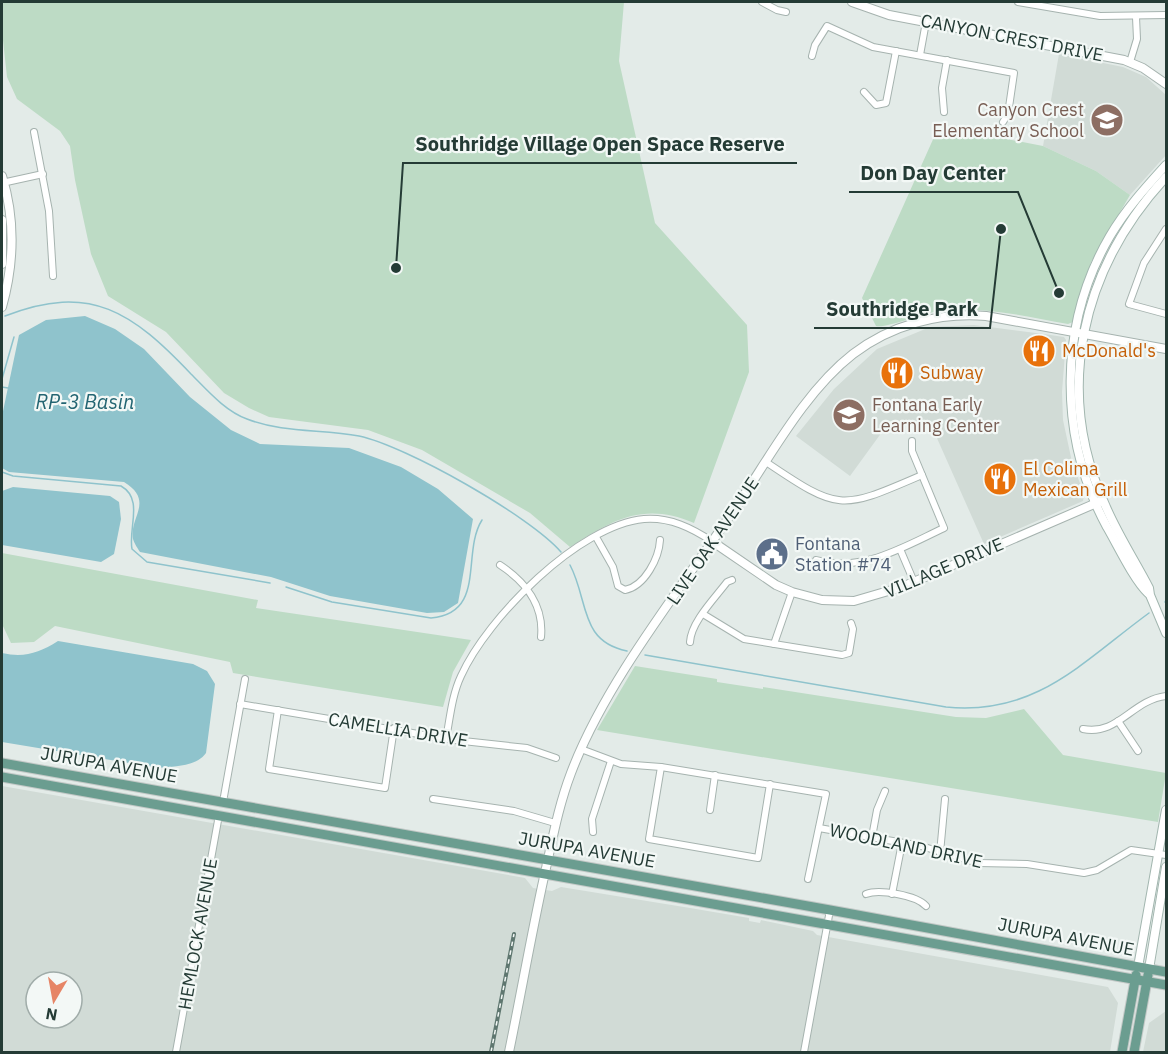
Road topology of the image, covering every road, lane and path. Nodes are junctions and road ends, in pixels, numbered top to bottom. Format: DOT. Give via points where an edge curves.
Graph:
graph roads {
  1 [pos="762,2"];
  2 [pos="852,2"];
  3 [pos="1018,2"];
  4 [pos="1034,3"];
  5 [pos="786,12"];
  6 [pos="1167,15"];
  7 [pos="1136,17"];
  8 [pos="926,22"];
  9 [pos="896,51"];
  10 [pos="921,55"];
  11 [pos="812,56"];
  12 [pos="947,60"];
  13 [pos="1130,62"];
  14 [pos="1167,84"];
  15 [pos="864,92"];
  16 [pos="944,112"];
  17 [pos="1003,122"];
  18 [pos="34,132"];
  19 [pos="1167,165"];
  20 [pos="43,174"];
  21 [pos="1167,177"];
  22 [pos="2,180"];
  23 [pos="2,220"];
  24 [pos="1167,229"];
  25 [pos="2,264"];
  26 [pos="53,276"];
  27 [pos="4,282"];
  28 [pos="2,307"];
  29 [pos="1167,314"];
  30 [pos="1079,333"];
  31 [pos="1167,349"];
  32 [pos="912,441"];
  33 [pos="766,462"];
  34 [pos="922,475"];
  35 [pos="1099,501"];
  36 [pos="596,537"];
  37 [pos="660,540"];
  38 [pos="712,542"];
  39 [pos="900,549"];
  40 [pos="816,560"];
  41 [pos="500,565"];
  42 [pos="732,580"];
  43 [pos="914,582"];
  44 [pos="527,589"];
  45 [pos="792,592"];
  46 [pos="704,614"];
  47 [pos="850,623"];
  48 [pos="1167,633"];
  49 [pos="541,637"];
  50 [pos="690,642"];
  51 [pos="774,644"];
  52 [pos="245,679"];
  53 [pos="1167,696"];
  54 [pos="240,704"];
  55 [pos="278,710"];
  56 [pos="1118,721"];
  57 [pos="394,728"];
  58 [pos="1083,729"];
  59 [pos="446,739"];
  60 [pos="581,749"];
  61 [pos="1138,751"];
  62 [pos="556,758"];
  63 [pos="611,761"];
  64 [pos="2,763"];
  65 [pos="661,767"];
  66 [pos="715,775"];
  67 [pos="2,777"];
  68 [pos="770,784"];
  69 [pos="885,791"];
  70 [pos="433,799"];
  71 [pos="945,799"];
  72 [pos="223,802"];
  73 [pos="710,810"];
  74 [pos="1167,810"];
  75 [pos="219,815"];
  76 [pos="555,823"];
  77 [pos="819,828"];
  78 [pos="593,832"];
  79 [pos="872,837"];
  80 [pos="902,843"];
  81 [pos="940,853"];
  82 [pos="1163,854"];
  83 [pos="547,860"];
  84 [pos="1167,867"];
  85 [pos="545,873"];
  86 [pos="808,879"];
  87 [pos="866,894"];
  88 [pos="892,894"];
  89 [pos="926,906"];
  90 [pos="830,910"];
  91 [pos="828,924"];
  92 [pos="1138,967"];
  93 [pos="1149,969"];
  94 [pos="1167,972"];
  95 [pos="1136,979"];
  96 [pos="1147,981"];
  97 [pos="1167,985"];
  98 [pos="176,1053"];
  99 [pos="509,1053"];
  100 [pos="804,1053"];
  101 [pos="1122,1053"];
  102 [pos="1134,1053"];
  1 -- 5 [label="street"];
  2 -- 8 [label="street, CANYON CREST DRIVE"];
  3 -- 4 [label="street"];
  4 -- 7 [label="street" via="1088,14"];
  6 -- 7 [label="street"];
  7 -- 13 [label="street" via="1137,39"];
  8 -- 10 [label="street"];
  8 -- 13 [label="street, CANYON CREST DRIVE"];
  9 -- 10 [label="street"];
  9 -- 11 [label="street" via="859,42 827,26"];
  9 -- 15 [label="street" via="886,103 876,105"];
  10 -- 12 [label="street"];
  12 -- 16 [label="street" via="942,88"];
  12 -- 17 [label="street" via="1014,73 1008,114"];
  13 -- 14 [label="street, CANYON CREST DRIVE"];
  18 -- 20 [label="street"];
  19 -- 30 [label="main road" via="1136,198 1105,246 1089,282"];
  20 -- 22 [label="street"];
  20 -- 26 [label="street"];
  21 -- 30 [label="main road" via="1120,236"];
  22 -- 27 [label="street" via="11,235"];
  23 -- 25 [label="street"];
  24 -- 29 [label="street" via="1144,264 1129,304"];
  27 -- 28 [label="street"];
  30 -- 31 [label="street, LIVE OAK AVENUE"];
  30 -- 33 [label="street, LIVE OAK AVENUE" via="968,315 929,320 892,332 864,346 834,370"];
  30 -- 35 [label="main road" via="1070,373 1073,424 1082,465"];
  32 -- 34 [label="street"];
  33 -- 34 [label="street" via="811,492 840,501 867,499"];
  33 -- 38 [label="street, LIVE OAK AVENUE"];
  34 -- 39 [label="street" via="944,528"];
  35 -- 43 [label="street, VILLAGE DRIVE"];
  35 -- 48 [label="main road" via="1116,543 1150,595"];
  36 -- 37 [label="street" via="614,567 618,586 625,590 650,569"];
  36 -- 38 [label="street, VILLAGE DRIVE" via="617,525 652,519 683,525"];
  36 -- 44 [label="street, VILLAGE DRIVE"];
  38 -- 45 [label="street, VILLAGE DRIVE"];
  38 -- 60 [label="street, LIVE OAK AVENUE" via="628,667"];
  39 -- 40 [label="street" via="853,565"];
  39 -- 43 [label="street"];
  41 -- 44 [label="street"];
  42 -- 46 [label="street"];
  43 -- 45 [label="street, VILLAGE DRIVE" via="854,601 822,600"];
  44 -- 49 [label="street" via="539,610"];
  44 -- 59 [label="street, VILLAGE DRIVE" via="502,614 464,670 456,688"];
  45 -- 51 [label="street"];
  46 -- 50 [label="street"];
  46 -- 51 [label="street" via="738,637"];
  47 -- 51 [label="street" via="853,629 849,653 842,655"];
  52 -- 54 [label="street"];
  53 -- 56 [label="street" via="1145,700"];
  54 -- 55 [label="street, CAMELLIA DRIVE"];
  54 -- 72 [label="street"];
  55 -- 57 [label="street, CAMELLIA DRIVE"];
  55 -- 57 [label="street" via="269,770 385,788"];
  56 -- 58 [label="street" via="1103,730"];
  56 -- 61 [label="street"];
  57 -- 59 [label="street, CAMELLIA DRIVE"];
  59 -- 62 [label="street, CAMELLIA DRIVE" via="527,748"];
  60 -- 63 [label="street, WOODLAND DRIVE"];
  60 -- 76 [label="street, LIVE OAK AVENUE"];
  63 -- 65 [label="street, WOODLAND DRIVE"];
  63 -- 78 [label="street" via="592,819"];
  64 -- 72 [label="main road, JURUPA AVENUE"];
  65 -- 66 [label="street, WOODLAND DRIVE"];
  65 -- 68 [label="street" via="649,839 758,858"];
  66 -- 68 [label="street, WOODLAND DRIVE"];
  66 -- 73 [label="street"];
  67 -- 75 [label="main road, JURUPA AVENUE"];
  68 -- 77 [label="street, WOODLAND DRIVE" via="825,794"];
  69 -- 79 [label="street"];
  70 -- 76 [label="street" via="514,811"];
  71 -- 81 [label="street"];
  72 -- 83 [label="main road, JURUPA AVENUE"];
  74 -- 82 [label="main road"];
  75 -- 85 [label="main road, JURUPA AVENUE"];
  75 -- 98 [label="street, HEMLOCK AVENUE"];
  76 -- 83 [label="street, LIVE OAK AVENUE"];
  77 -- 79 [label="street, WOODLAND DRIVE"];
  77 -- 86 [label="street"];
  79 -- 80 [label="street, WOODLAND DRIVE"];
  80 -- 81 [label="street, WOODLAND DRIVE"];
  80 -- 88 [label="street"];
  81 -- 82 [label="street, WOODLAND DRIVE" via="978,863 1027,864 1084,873 1097,870 1131,850"];
  82 -- 92 [label="main road"];
  83 -- 85 [label="street, LIVE OAK AVENUE"];
  83 -- 90 [label="main road, JURUPA AVENUE"];
  84 -- 93 [label="main road"];
  85 -- 91 [label="main road, JURUPA AVENUE"];
  85 -- 99 [label="street, LIVE OAK AVENUE"];
  87 -- 88 [label="street"];
  88 -- 89 [label="street" via="922,901"];
  90 -- 91 [label="street"];
  90 -- 92 [label="main road, JURUPA AVENUE"];
  91 -- 95 [label="main road, JURUPA AVENUE"];
  91 -- 100 [label="street"];
  92 -- 93 [label="main road, JURUPA AVENUE"];
  92 -- 95 [label="main road"];
  93 -- 94 [label="main road, JURUPA AVENUE"];
  93 -- 96 [label="main road"];
  95 -- 96 [label="main road, JURUPA AVENUE"];
  95 -- 101 [label="main road"];
  96 -- 97 [label="main road, JURUPA AVENUE"];
  96 -- 102 [label="main road"];
}
